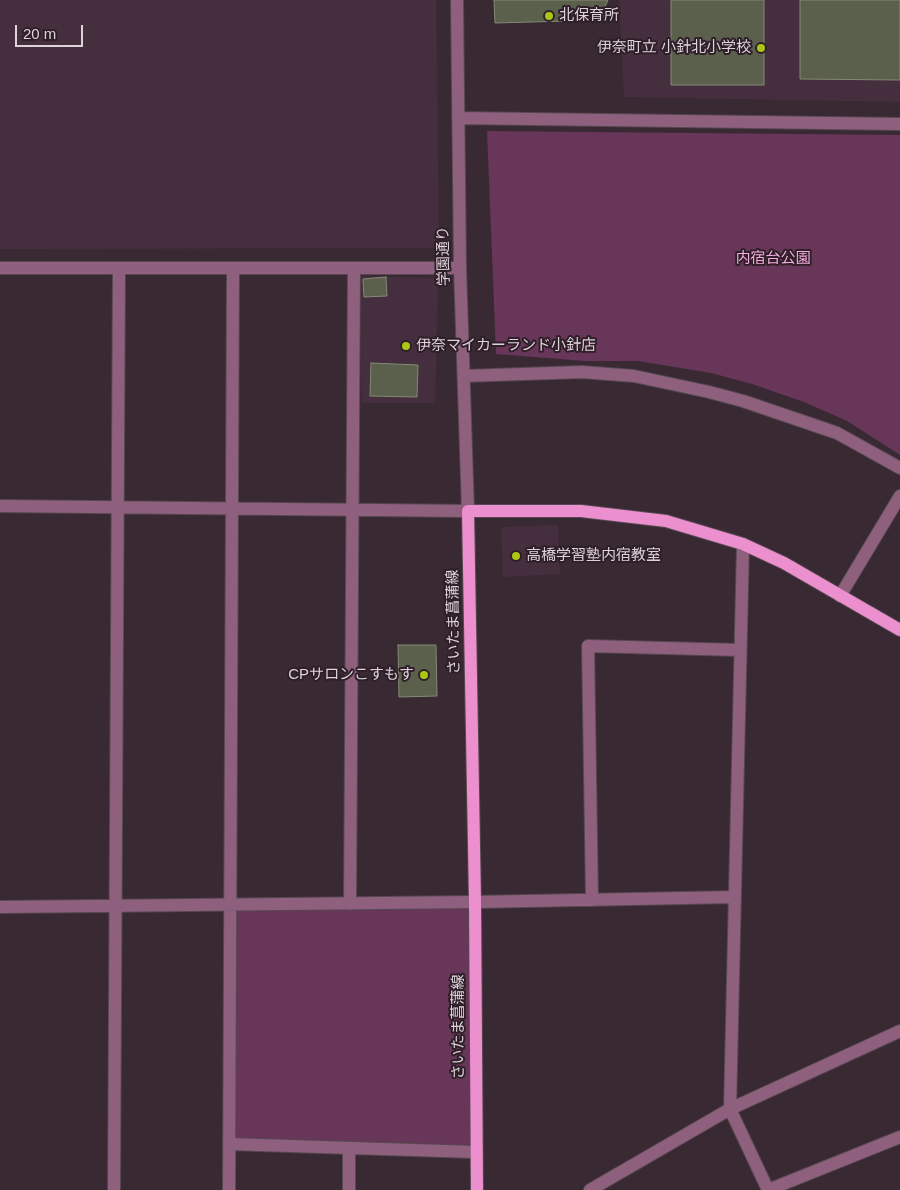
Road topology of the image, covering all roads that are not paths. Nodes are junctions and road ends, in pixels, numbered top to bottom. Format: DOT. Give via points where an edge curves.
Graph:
graph roads {
  1 [pos="457,0"];
  2 [pos="458,118"];
  3 [pos="900,124"];
  4 [pos="0,268"];
  5 [pos="119,268"];
  6 [pos="233,268"];
  7 [pos="354,268"];
  8 [pos="460,268"];
  9 [pos="464,376"];
  10 [pos="900,468"];
  11 [pos="900,496"];
  12 [pos="0,506"];
  13 [pos="118,507"];
  14 [pos="232,509"];
  15 [pos="353,510"];
  16 [pos="468,511"];
  17 [pos="742,544"];
  18 [pos="840,596"];
  19 [pos="900,630"];
  20 [pos="740,650"];
  21 [pos="735,897"];
  22 [pos="592,900"];
  23 [pos="475,902"];
  24 [pos="350,904"];
  25 [pos="230,905"];
  26 [pos="116,906"];
  27 [pos="0,907"];
  28 [pos="900,1032"];
  29 [pos="730,1109"];
  30 [pos="900,1138"];
  31 [pos="229,1144"];
  32 [pos="349,1148"];
  33 [pos="476,1152"];
  34 [pos="114,1190"];
  35 [pos="229,1190"];
  36 [pos="349,1190"];
  37 [pos="477,1190"];
  38 [pos="590,1190"];
  39 [pos="768,1190"];
  1 -- 2 [label="street, 学園通り"];
  2 -- 3 [label="street"];
  2 -- 8 [label="street, 学園通り"];
  4 -- 5 [label="street"];
  5 -- 6 [label="street"];
  5 -- 13 [label="street"];
  6 -- 7 [label="street"];
  6 -- 14 [label="street"];
  7 -- 8 [label="street"];
  7 -- 15 [label="street"];
  8 -- 9 [label="street, 学園通り"];
  9 -- 10 [label="street" via="582,372 634,376 743,401 837,433"];
  9 -- 16 [label="street, 学園通り"];
  11 -- 18 [label="street"];
  12 -- 13 [label="street"];
  13 -- 14 [label="street"];
  13 -- 26 [label="street"];
  14 -- 15 [label="street"];
  14 -- 25 [label="street"];
  15 -- 16 [label="street"];
  15 -- 24 [label="street"];
  16 -- 17 [label="main road" via="581,511 666,521"];
  16 -- 23 [label="main road, さいたま菖蒲線"];
  17 -- 18 [label="main road"];
  17 -- 20 [label="street"];
  18 -- 19 [label="main road"];
  20 -- 21 [label="street"];
  20 -- 22 [label="street" via="588,646"];
  21 -- 22 [label="street"];
  21 -- 29 [label="street"];
  22 -- 23 [label="street"];
  23 -- 24 [label="street"];
  23 -- 33 [label="main road, さいたま菖蒲線"];
  24 -- 25 [label="street"];
  25 -- 26 [label="street"];
  25 -- 31 [label="street"];
  26 -- 27 [label="street"];
  26 -- 34 [label="street"];
  28 -- 29 [label="street"];
  29 -- 38 [label="street"];
  29 -- 39 [label="street"];
  30 -- 39 [label="street"];
  31 -- 32 [label="street"];
  31 -- 35 [label="street"];
  32 -- 33 [label="street"];
  32 -- 36 [label="street"];
  33 -- 37 [label="main road, さいたま菖蒲線"];
}
